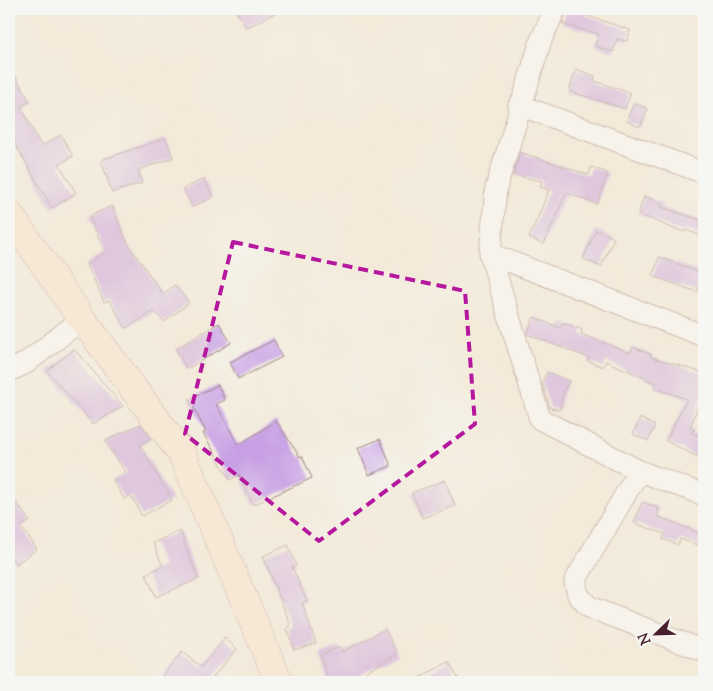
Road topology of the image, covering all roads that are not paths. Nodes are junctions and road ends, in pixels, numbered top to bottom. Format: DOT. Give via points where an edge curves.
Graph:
graph roads {
  1 [pos="555,9"];
  2 [pos="519,105"];
  3 [pos="704,173"];
  4 [pos="9,214"];
  5 [pos="490,254"];
  6 [pos="82,319"];
  7 [pos="704,336"];
  8 [pos="9,372"];
  9 [pos="639,471"];
  10 [pos="704,495"];
  11 [pos="704,651"];
  12 [pos="280,682"];
  1 -- 2 [label="street" via="540,40"];
  2 -- 3 [label="street"];
  2 -- 5 [label="street" via="496,188"];
  4 -- 6 [label="main road"];
  5 -- 7 [label="street"];
  5 -- 9 [label="street" via="540,419"];
  6 -- 8 [label="street" via="26,363"];
  6 -- 12 [label="main road" via="182,454"];
  9 -- 10 [label="street"];
  9 -- 11 [label="street" via="575,581 578,595 588,607"];
}
